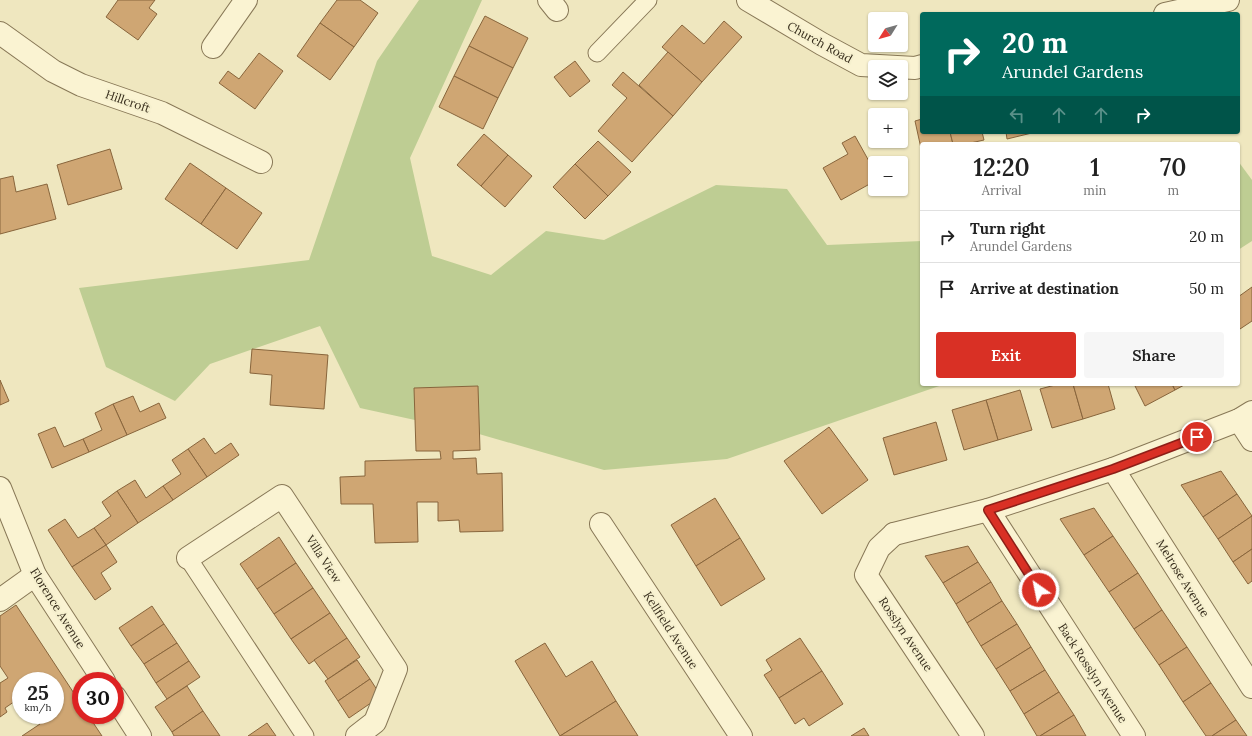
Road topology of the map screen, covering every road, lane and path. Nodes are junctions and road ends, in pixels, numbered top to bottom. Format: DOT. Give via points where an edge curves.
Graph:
graph roads {
  1 [pos="246,0"];
  2 [pos="648,0"];
  3 [pos="748,0"];
  4 [pos="1228,0"];
  5 [pos="1174,12"];
  6 [pos="0,33"];
  7 [pos="213,47"];
  8 [pos="597,53"];
  9 [pos="920,67"];
  10 [pos="261,162"];
  11 [pos="1245,416"];
  12 [pos="1252,440"];
  13 [pos="1113,469"];
  14 [pos="0,488"];
  15 [pos="988,510"];
  16 [pos="601,524"];
  17 [pos="188,558"];
  18 [pos="35,575"];
  19 [pos="0,600"];
  20 [pos="98,672"];
  21 [pos="1252,687"];
  22 [pos="124,711"];
  23 [pos="140,736"];
  24 [pos="305,736"];
  25 [pos="357,736"];
  26 [pos="741,736"];
  27 [pos="973,736"];
  28 [pos="1134,736"];
  1 -- 7 [label="street"];
  2 -- 8 [label="lane"];
  3 -- 9 [label="street, Church Road" via="861,65"];
  4 -- 5 [label="street"];
  6 -- 10 [label="street, Hillcroft" via="53,72 81,85 162,113"];
  11 -- 12 [label="street"];
  11 -- 13 [label="street"];
  13 -- 15 [label="street"];
  13 -- 21 [label="street, Melrose Avenue"];
  14 -- 18 [label="street, Florence Avenue"];
  15 -- 27 [label="street, Rosslyn Avenue" via="894,534 879,548 866,575"];
  15 -- 28 [label="street, Back Rosslyn Avenue"];
  16 -- 26 [label="street, Kellfield Avenue"];
  17 -- 24 [label="lane"];
  17 -- 25 [label="street, Villa View" via="282,496 396,669 375,722"];
  18 -- 19 [label="street"];
  18 -- 20 [label="street, Florence Avenue"];
  22 -- 23 [label="street"];
}
